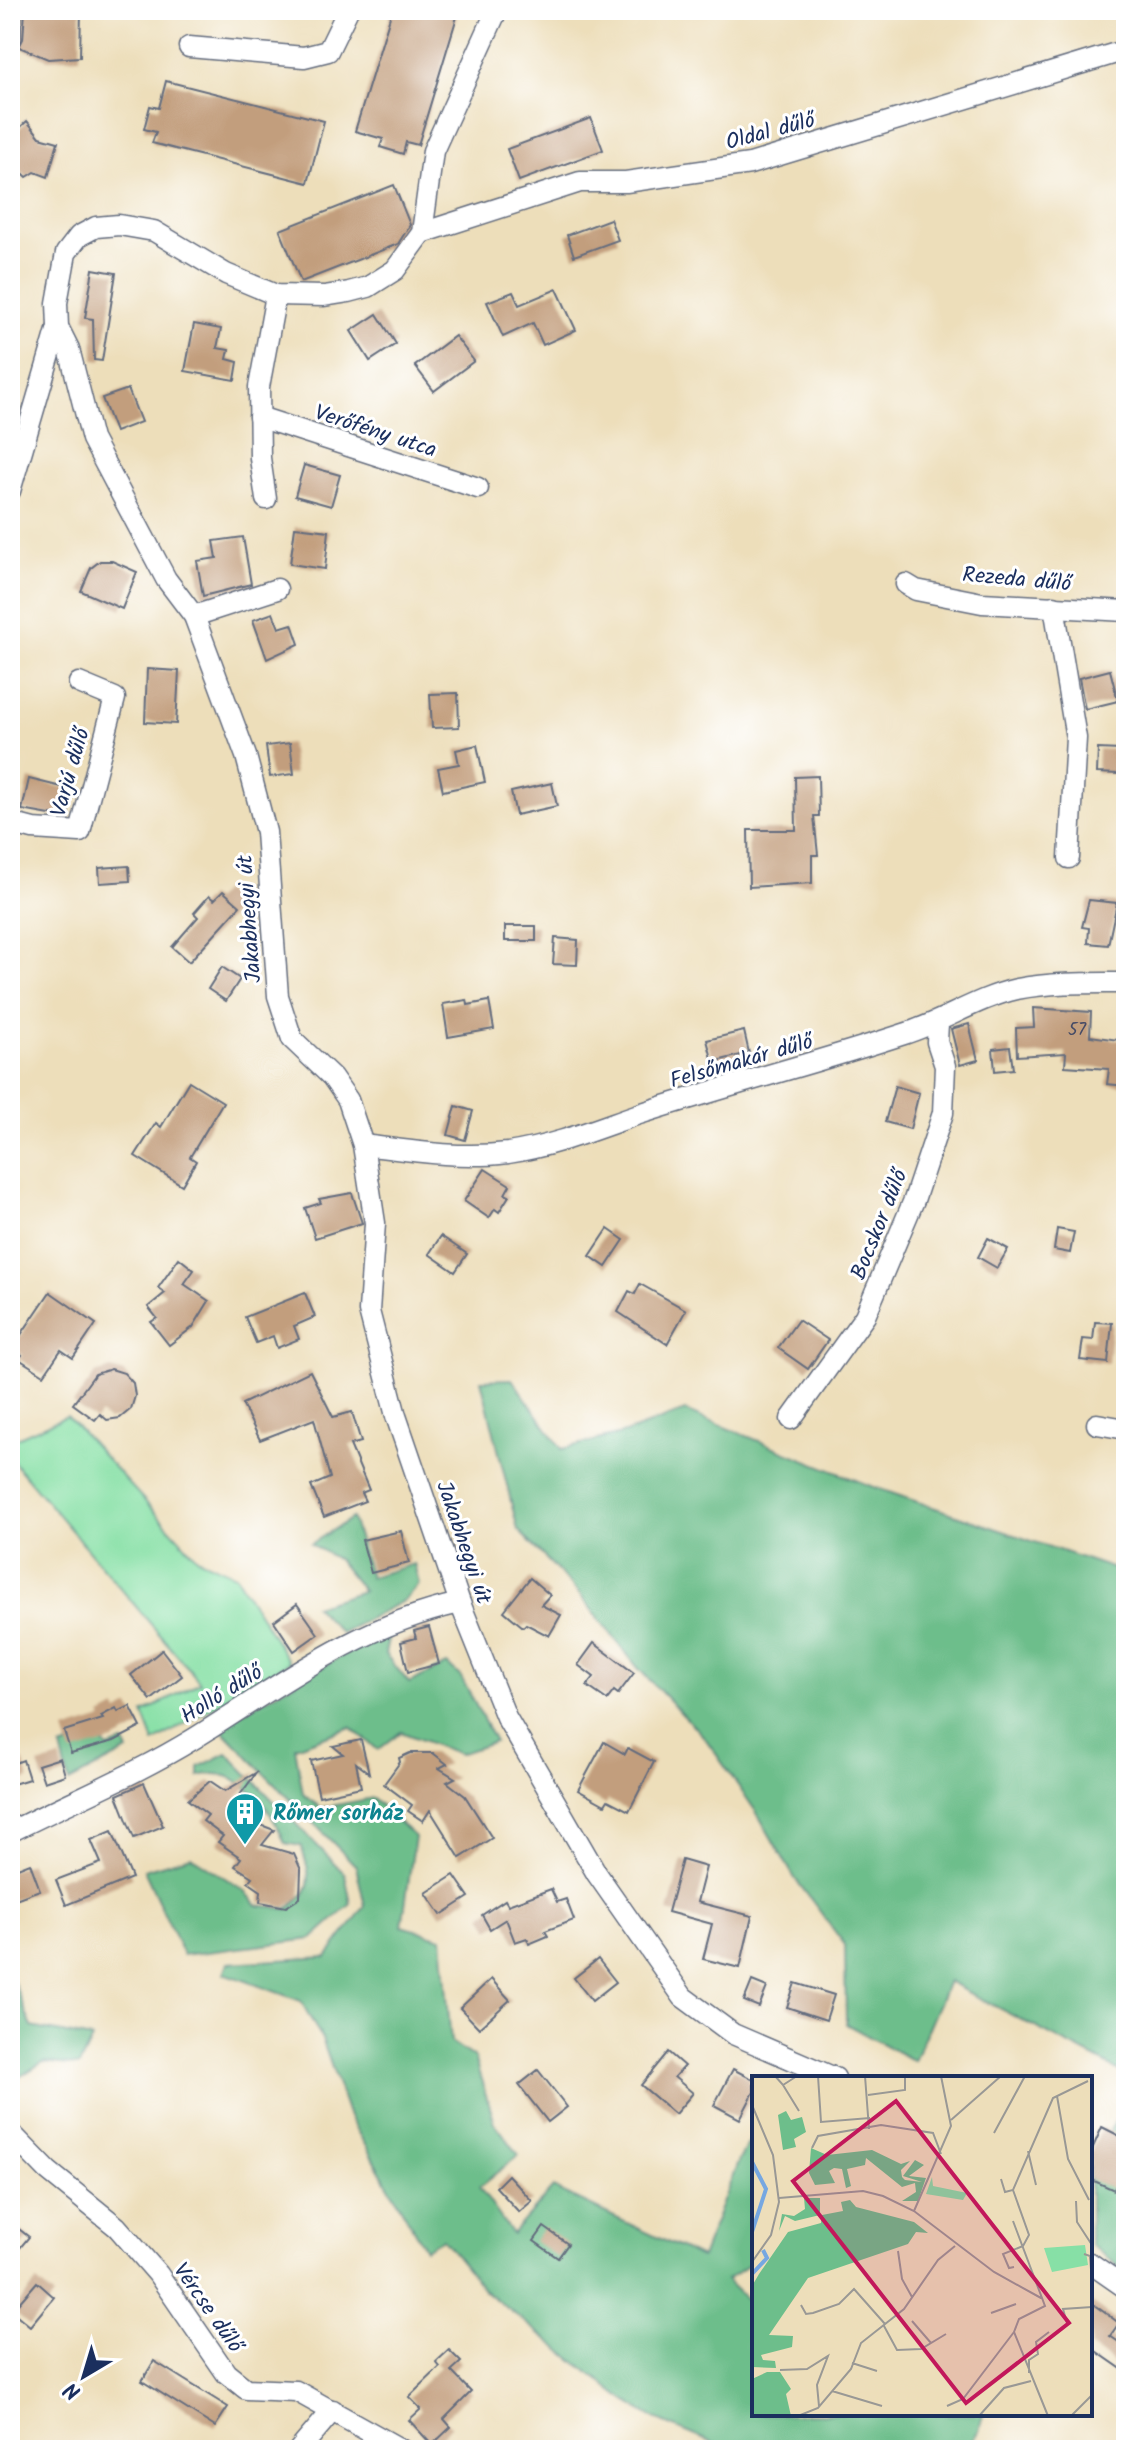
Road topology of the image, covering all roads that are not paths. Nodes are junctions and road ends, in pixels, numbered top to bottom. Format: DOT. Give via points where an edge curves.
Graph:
graph roads {
  1 [pos="348,10"];
  2 [pos="497,10"];
  3 [pos="11,15"];
  4 [pos="10,38"];
  5 [pos="189,47"];
  6 [pos="1126,50"];
  7 [pos="422,233"];
  8 [pos="276,295"];
  9 [pos="58,327"];
  10 [pos="259,417"];
  11 [pos="478,488"];
  12 [pos="10,491"];
  13 [pos="266,499"];
  14 [pos="906,584"];
  15 [pos="277,589"];
  16 [pos="1054,606"];
  17 [pos="1126,611"];
  18 [pos="194,616"];
  19 [pos="79,683"];
  20 [pos="10,823"];
  21 [pos="1069,858"];
  22 [pos="1126,983"];
  23 [pos="938,1023"];
  24 [pos="363,1145"];
  25 [pos="791,1419"];
  26 [pos="1097,1424"];
  27 [pos="1126,1429"];
  28 [pos="460,1603"];
  29 [pos="10,1832"];
  30 [pos="830,2076"];
  31 [pos="10,2132"];
  32 [pos="1092,2264"];
  33 [pos="1126,2288"];
  34 [pos="333,2410"];
  35 [pos="299,2450"];
  36 [pos="402,2450"];
  1 -- 5 [label="street" via="328,51 304,57"];
  2 -- 7 [label="street, Jakabhegyi út" via="433,151"];
  3 -- 4 [label="street"];
  6 -- 7 [label="street, Oldal dűlő" via="750,164 626,182 580,182"];
  7 -- 8 [label="street, Jakabhegyi út" via="395,270 368,287 324,296"];
  8 -- 9 [label="street, Jakabhegyi út" via="226,274 154,231 96,227 79,236 66,253"];
  8 -- 10 [label="street" via="259,387"];
  9 -- 12 [label="street"];
  9 -- 18 [label="street, Jakabhegyi út" via="107,472 166,579"];
  10 -- 11 [label="street, Verőfény utca"];
  10 -- 13 [label="street"];
  14 -- 16 [label="street, Rezeda dűlő" via="982,603"];
  15 -- 18 [label="street"];
  16 -- 17 [label="street, Rezeda dűlő"];
  16 -- 21 [label="street" via="1076,738"];
  18 -- 24 [label="street, Jakabhegyi út" via="246,756 266,832 278,996 284,1015 292,1039 348,1100"];
  19 -- 20 [label="street, Varjú dűlő" via="115,698 80,832"];
  22 -- 23 [label="street, Felsőmakár dűlő" via="1016,989"];
  23 -- 24 [label="street, Felsőmakár dűlő" via="637,1115 563,1143 444,1156"];
  23 -- 25 [label="street, Bocskor dűlő" via="945,1099 936,1141 865,1316"];
  24 -- 28 [label="street, Jakabhegyi út" via="375,1223 369,1311 396,1416"];
  26 -- 27 [label="street"];
  28 -- 29 [label="street, Holló dűlő" via="350,1640 194,1739"];
  28 -- 30 [label="street, Jakabhegyi út" via="530,1762 597,1874 683,1997 733,2034"];
  31 -- 34 [label="street, Vércse dűlő" via="117,2227 158,2274 226,2373 246,2389 296,2391"];
  32 -- 33 [label="street"];
  34 -- 35 [label="street"];
  34 -- 36 [label="street, Vércse dűlő"];
}
